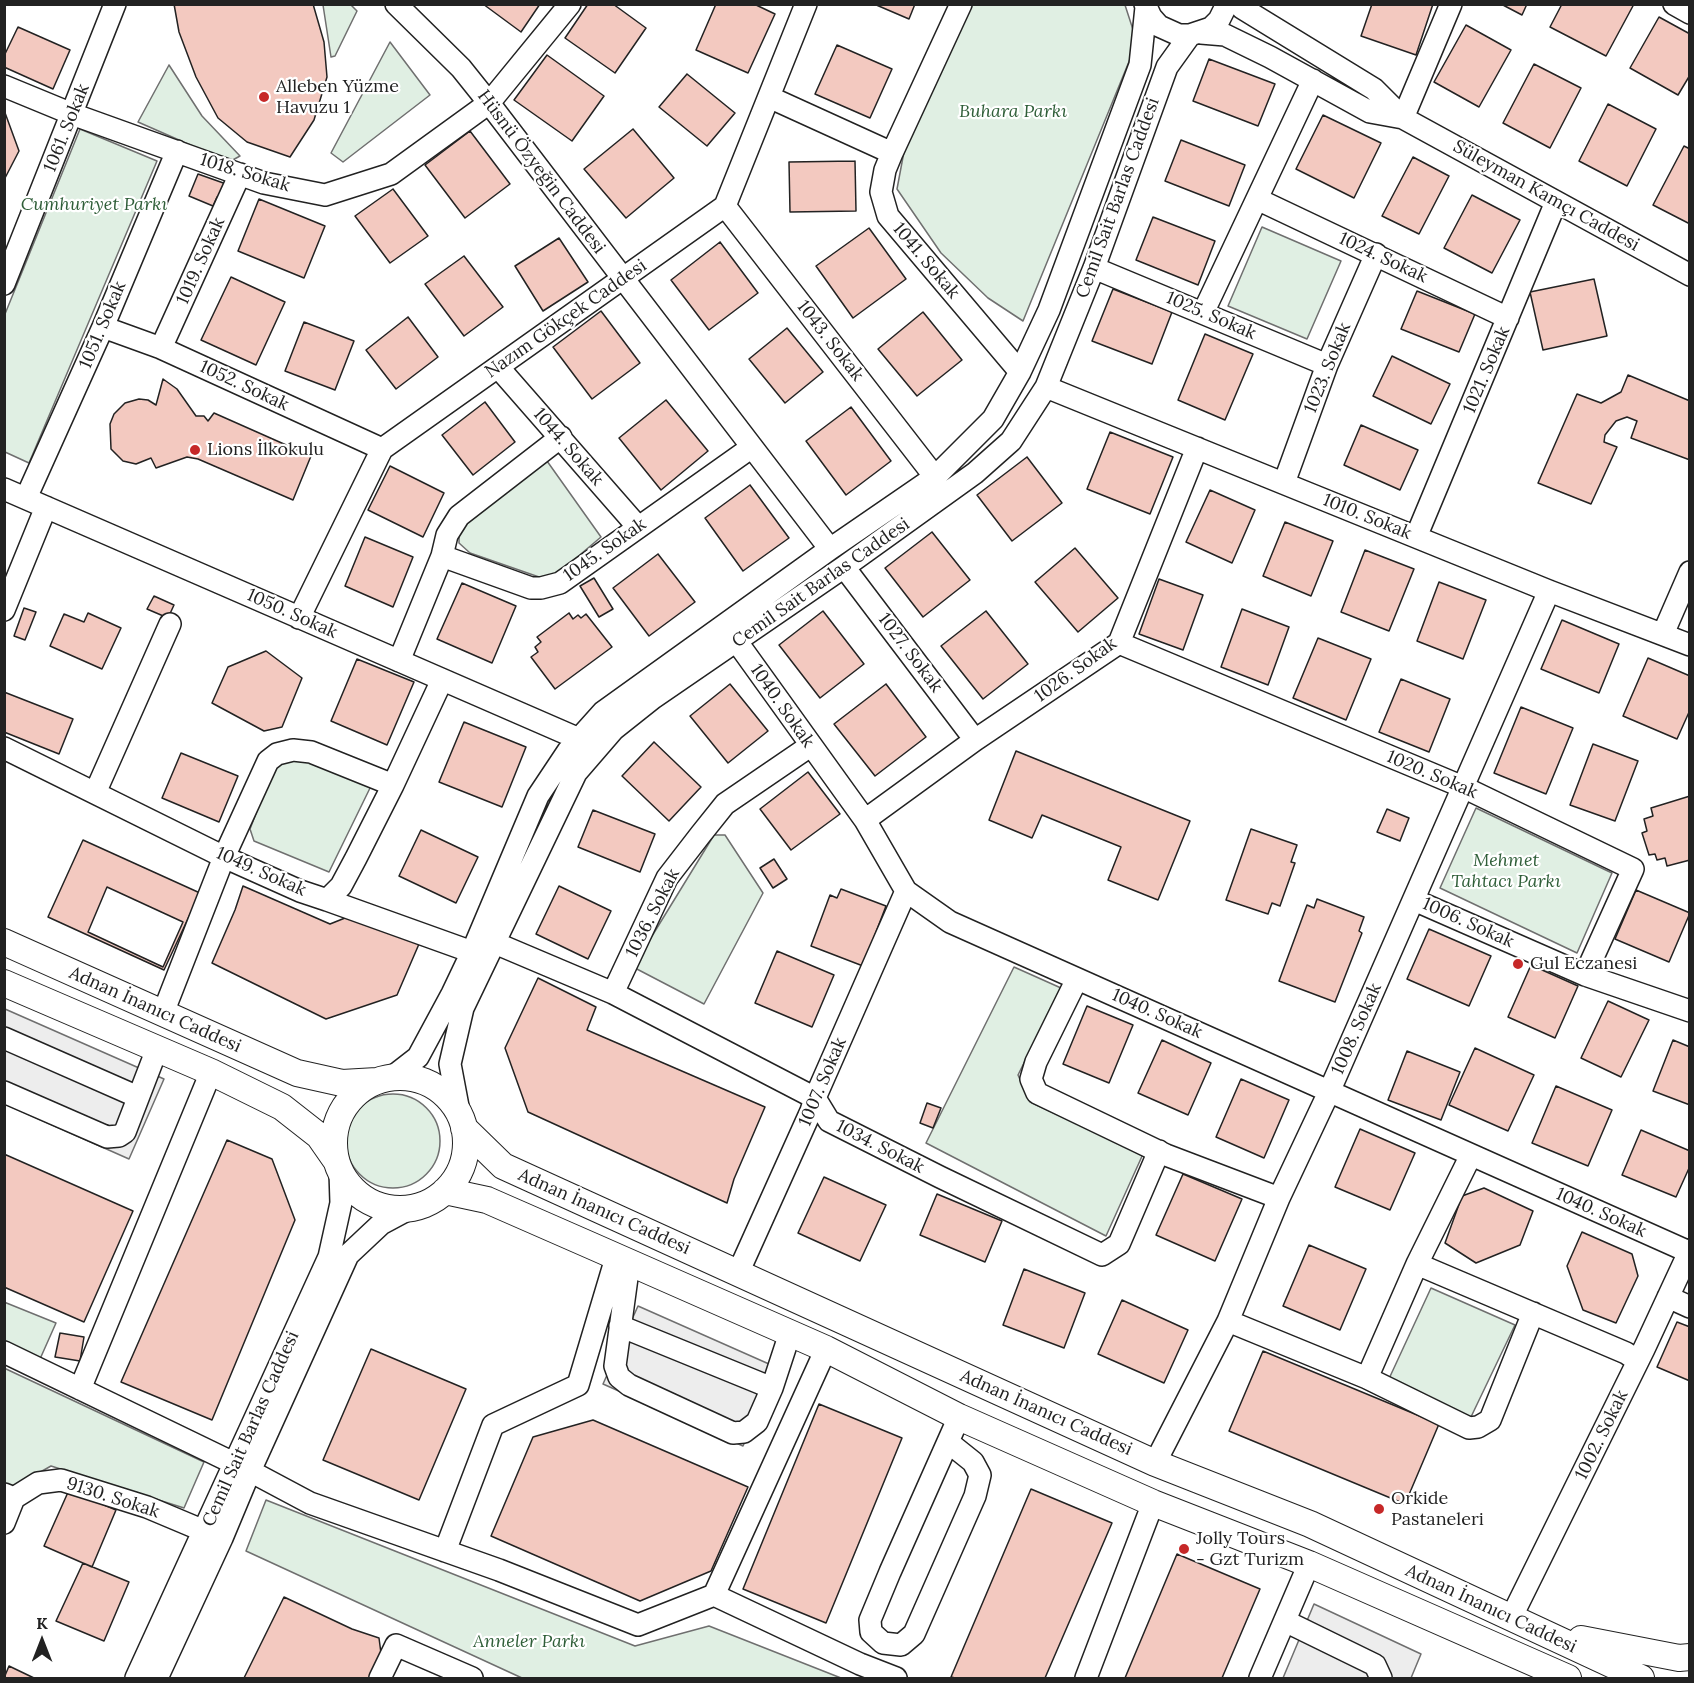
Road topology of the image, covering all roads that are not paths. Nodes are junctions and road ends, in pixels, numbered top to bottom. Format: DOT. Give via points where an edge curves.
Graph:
graph roads {
  1 [pos="115,4"];
  2 [pos="396,4"];
  3 [pos="570,4"];
  4 [pos="806,4"];
  5 [pos="961,4"];
  6 [pos="1227,4"];
  7 [pos="1239,4"];
  8 [pos="1451,4"];
  9 [pos="1674,4"];
  10 [pos="1145,6"];
  11 [pos="1689,13"];
  12 [pos="1196,34"];
  13 [pos="1312,80"];
  14 [pos="4,86"];
  15 [pos="770,97"];
  16 [pos="489,103"];
  17 [pos="72,114"];
  18 [pos="1403,118"];
  19 [pos="177,151"];
  20 [pos="892,153"];
  21 [pos="240,174"];
  22 [pos="1257,199"];
  23 [pos="1556,202"];
  24 [pos="725,206"];
  25 [pos="1376,254"];
  26 [pos="1094,268"];
  27 [pos="1689,275"];
  28 [pos="623,280"];
  29 [pos="4,284"];
  30 [pos="1203,313"];
  31 [pos="1509,318"];
  32 [pos="103,327"];
  33 [pos="162,348"];
  34 [pos="1328,365"];
  35 [pos="498,367"];
  36 [pos="1020,372"];
  37 [pos="1046,387"];
  38 [pos="561,437"];
  39 [pos="752,447"];
  40 [pos="1197,448"];
  41 [pos="382,449"];
  42 [pos="935,477"];
  43 [pos="1284,483"];
  44 [pos="4,489"];
  45 [pos="26,498"];
  46 [pos="46,507"];
  47 [pos="638,527"];
  48 [pos="1416,537"];
  49 [pos="830,549"];
  50 [pos="442,556"];
  51 [pos="844,567"];
  52 [pos="1689,572"];
  53 [pos="1550,591"];
  54 [pos="4,610"];
  55 [pos="299,618"];
  56 [pos="170,624"];
  57 [pos="1663,634"];
  58 [pos="737,642"];
  59 [pos="1119,643"];
  60 [pos="1689,645"];
  61 [pos="399,661"];
  62 [pos="442,680"];
  63 [pos="579,739"];
  64 [pos="975,740"];
  65 [pos="810,746"];
  66 [pos="4,748"];
  67 [pos="393,785"];
  68 [pos="1463,787"];
  69 [pos="95,793"];
  70 [pos="865,820"];
  71 [pos="224,858"];
  72 [pos="906,891"];
  73 [pos="327,900"];
  74 [pos="1414,900"];
  75 [pos="4,942"];
  76 [pos="495,943"];
  77 [pos="472,952"];
  78 [pos="1585,975"];
  79 [pos="1077,979"];
  80 [pos="4,983"];
  81 [pos="613,993"];
  82 [pos="1689,1011"];
  83 [pos="163,1013"];
  84 [pos="4,1038"];
  85 [pos="157,1049"];
  86 [pos="210,1072"];
  87 [pos="384,1079"];
  88 [pos="4,1092"];
  89 [pos="1329,1092"];
  90 [pos="138,1097"];
  91 [pos="815,1098"];
  92 [pos="462,1122"];
  93 [pos="1159,1151"];
  94 [pos="1471,1155"];
  95 [pos="338,1165"];
  96 [pos="446,1191"];
  97 [pos="1279,1198"];
  98 [pos="409,1209"];
  99 [pos="1689,1251"];
  100 [pos="622,1261"];
  101 [pos="1417,1264"];
  102 [pos="738,1273"];
  103 [pos="1668,1297"];
  104 [pos="1689,1307"];
  105 [pos="1533,1313"];
  106 [pos="1228,1321"];
  107 [pos="620,1326"];
  108 [pos="790,1334"];
  109 [pos="826,1349"];
  110 [pos="4,1352"];
  111 [pos="1638,1361"];
  112 [pos="1367,1378"];
  113 [pos="772,1388"];
  114 [pos="80,1389"];
  115 [pos="959,1417"];
  116 [pos="948,1442"];
  117 [pos="1155,1462"];
  118 [pos="242,1467"];
  119 [pos="9,1496"];
  120 [pos="1154,1503"];
  121 [pos="4,1524"];
  122 [pos="213,1534"];
  123 [pos="445,1551"];
  124 [pos="1309,1564"];
  125 [pos="714,1595"];
  126 [pos="1284,1622"];
  127 [pos="1521,1623"];
  128 [pos="1689,1657"];
  129 [pos="1560,1676"];
  130 [pos="1265,1677"];
  131 [pos="136,1678"];
  132 [pos="157,1678"];
  133 [pos="380,1678"];
  134 [pos="472,1678"];
  135 [pos="896,1678"];
  136 [pos="1086,1678"];
  137 [pos="1381,1678"];
  138 [pos="1641,1678"];
  1 -- 17 [label="street, 1061. Sokak"];
  2 -- 16 [label="street, Hüsnü Özyeğin Caddesi" via="461,68"];
  3 -- 16 [label="street, 1018. Sokak"];
  4 -- 15 [label="street"];
  5 -- 20 [label="street, 1041. Sokak"];
  6 -- 12 [label="street, Cemil Sait Barlas Caddesi" via="1219,20"];
  7 -- 18 [label="street, Süleyman Kamçı Caddesi" via="1374,89"];
  8 -- 18 [label="street"];
  9 -- 11 [label="street"];
  10 -- 12 [label="street, Süleyman Kamçı Caddesi" via="1159,26 1179,35"];
  10 -- 36 [label="street, Cemil Sait Barlas Caddesi" via="1140,65 1049,310"];
  12 -- 13 [label="street, Süleyman Kamçı Caddesi" via="1226,35"];
  12 -- 26 [label="street, Cemil Sait Barlas Caddesi" via="1167,67"];
  13 -- 18 [label="street, Süleyman Kamçı Caddesi" via="1370,112"];
  13 -- 22 [label="street"];
  14 -- 17 [label="street, 1018. Sokak"];
  15 -- 20 [label="street"];
  15 -- 24 [label="street"];
  16 -- 21 [label="street, 1018. Sokak" via="391,174 325,195"];
  16 -- 28 [label="street, Hüsnü Özyeğin Caddesi"];
  17 -- 19 [label="street, 1018. Sokak"];
  17 -- 29 [label="street, 1061. Sokak"];
  18 -- 23 [label="street, Süleyman Kamçı Caddesi"];
  19 -- 21 [label="street, 1018. Sokak"];
  19 -- 32 [label="street, 1051. Sokak"];
  20 -- 36 [label="street, 1041. Sokak" via="881,192 888,216"];
  21 -- 33 [label="street, 1019. Sokak"];
  22 -- 25 [label="street, 1024. Sokak"];
  22 -- 30 [label="street"];
  23 -- 27 [label="street, Süleyman Kamçı Caddesi"];
  23 -- 31 [label="street, 1021. Sokak"];
  24 -- 28 [label="street, Nazım Gökçek Caddesi"];
  24 -- 42 [label="street, 1043. Sokak"];
  25 -- 31 [label="street, 1024. Sokak"];
  25 -- 34 [label="street, 1023. Sokak"];
  26 -- 30 [label="street, 1025. Sokak"];
  26 -- 37 [label="street, Cemil Sait Barlas Caddesi"];
  28 -- 35 [label="street, Nazım Gökçek Caddesi"];
  28 -- 39 [label="street, Hüsnü Özyeğin Caddesi"];
  30 -- 34 [label="street, 1025. Sokak"];
  31 -- 48 [label="street, 1021. Sokak"];
  32 -- 33 [label="street, 1052. Sokak"];
  32 -- 45 [label="street, 1051. Sokak"];
  33 -- 41 [label="street, 1052. Sokak"];
  34 -- 43 [label="street, 1023. Sokak"];
  35 -- 38 [label="street, 1044. Sokak"];
  35 -- 41 [label="street, Nazım Gökçek Caddesi"];
  36 -- 42 [label="street, Cemil Sait Barlas Caddesi" via="993,419"];
  37 -- 40 [label="street, 1010. Sokak"];
  37 -- 51 [label="street, Cemil Sait Barlas Caddesi" via="1011,441 975,473"];
  38 -- 47 [label="street, 1044. Sokak"];
  38 -- 50 [label="street" via="459,516 447,535"];
  39 -- 47 [label="street, 1045. Sokak"];
  39 -- 49 [label="street, Hüsnü Özyeğin Caddesi"];
  40 -- 43 [label="street, 1010. Sokak"];
  40 -- 59 [label="street, 1026. Sokak"];
  41 -- 55 [label="street, Nazım Gökçek Caddesi"];
  42 -- 49 [label="street, Cemil Sait Barlas Caddesi"];
  43 -- 48 [label="street, 1010. Sokak"];
  44 -- 45 [label="street, 1050. Sokak"];
  45 -- 46 [label="street, 1050. Sokak"];
  46 -- 54 [label="street"];
  46 -- 55 [label="street, 1050. Sokak"];
  47 -- 50 [label="street, 1045. Sokak" via="560,582 541,588 531,588"];
  48 -- 53 [label="street, 1010. Sokak"];
  49 -- 63 [label="street, Cemil Sait Barlas Caddesi" via="603,712"];
  50 -- 61 [label="street"];
  51 -- 58 [label="street, Cemil Sait Barlas Caddesi"];
  51 -- 64 [label="street, 1027. Sokak"];
  52 -- 57 [label="street"];
  53 -- 57 [label="street, 1010. Sokak"];
  53 -- 68 [label="street, 1008. Sokak"];
  55 -- 61 [label="street, 1050. Sokak"];
  56 -- 69 [label="street"];
  57 -- 60 [label="street, 1010. Sokak"];
  58 -- 65 [label="street, 1040. Sokak"];
  58 -- 76 [label="street, Cemil Sait Barlas Caddesi" via="614,729 576,773"];
  59 -- 64 [label="street, 1026. Sokak"];
  59 -- 68 [label="street, 1020. Sokak"];
  61 -- 62 [label="street, 1050. Sokak"];
  62 -- 63 [label="street, 1050. Sokak"];
  62 -- 67 [label="street, 1049. Sokak"];
  63 -- 77 [label="street, Cemil Sait Barlas Caddesi" via="538,796"];
  64 -- 70 [label="street, 1026. Sokak"];
  65 -- 70 [label="street, 1040. Sokak"];
  65 -- 81 [label="street, 1036. Sokak" via="725,804 701,834 667,878"];
  66 -- 69 [label="street, 1049. Sokak"];
  67 -- 71 [label="street" via="311,752 293,750 277,754 268,761"];
  67 -- 73 [label="street, 1049. Sokak" via="341,885"];
  68 -- 74 [label="street, 1008. Sokak"];
  68 -- 78 [label="street, 1020. Sokak" via="1633,869"];
  69 -- 71 [label="street, 1049. Sokak"];
  70 -- 72 [label="street, 1040. Sokak"];
  71 -- 73 [label="street, 1049. Sokak"];
  71 -- 83 [label="street"];
  72 -- 79 [label="street, 1040. Sokak" via="950,922"];
  72 -- 91 [label="street, 1007. Sokak"];
  73 -- 77 [label="street"];
  74 -- 78 [label="street, 1006. Sokak"];
  74 -- 89 [label="street, 1008. Sokak"];
  75 -- 83 [label="main road, Adnan İnanıcı Caddesi"];
  76 -- 81 [label="street, 1034. Sokak"];
  76 -- 92 [label="street, Cemil Sait Barlas Caddesi" via="463,1008 450,1064"];
  77 -- 87 [label="street, Cemil Sait Barlas Caddesi" via="418,1057"];
  78 -- 82 [label="street, 1006. Sokak"];
  79 -- 89 [label="street, 1040. Sokak"];
  79 -- 93 [label="street" via="1036,1062 1031,1079 1037,1093"];
  80 -- 85 [label="main road, Adnan İnanıcı Caddesi"];
  81 -- 91 [label="street, 1034. Sokak"];
  83 -- 87 [label="main road, Adnan İnanıcı Caddesi" via="297,1073 342,1083"];
  84 -- 90 [label="street"];
  85 -- 86 [label="main road, Adnan İnanıcı Caddesi"];
  85 -- 90 [label="street"];
  86 -- 95 [label="main road, Adnan İnanıcı Caddesi" via="282,1107 319,1136"];
  86 -- 114 [label="street"];
  87 -- 92 [label="main road" via="405,1077 431,1085 453,1103"];
  87 -- 95 [label="main road" via="354,1095 338,1118 333,1145"];
  88 -- 90 [label="street" via="107,1137 125,1132"];
  89 -- 94 [label="street, 1040. Sokak"];
  89 -- 97 [label="street, 1008. Sokak"];
  91 -- 93 [label="street, 1034. Sokak" via="829,1121 1102,1255 1119,1244"];
  91 -- 102 [label="street, 1007. Sokak"];
  92 -- 96 [label="main road" via="465,1155"];
  92 -- 102 [label="main road, Adnan İnanıcı Caddesi" via="503,1166"];
  93 -- 97 [label="street"];
  94 -- 99 [label="street, 1040. Sokak"];
  94 -- 101 [label="street"];
  95 -- 98 [label="main road" via="347,1184 368,1201 381,1207"];
  95 -- 118 [label="street, Cemil Sait Barlas Caddesi" via="341,1203 329,1257"];
  96 -- 98 [label="main road"];
  96 -- 100 [label="main road, Adnan İnanıcı Caddesi" via="487,1200"];
  97 -- 106 [label="street, 1008. Sokak"];
  98 -- 118 [label="street, Cemil Sait Barlas Caddesi" via="381,1224 348,1255"];
  99 -- 103 [label="street, 1002. Sokak"];
  100 -- 107 [label="street"];
  100 -- 108 [label="main road, Adnan İnanıcı Caddesi"];
  100 -- 123 [label="street" via="578,1385 493,1425"];
  101 -- 105 [label="street"];
  101 -- 112 [label="street"];
  102 -- 117 [label="main road, Adnan İnanıcı Caddesi"];
  103 -- 104 [label="street"];
  103 -- 111 [label="street, 1002. Sokak"];
  105 -- 111 [label="street"];
  105 -- 112 [label="street" via="1490,1420 1478,1427 1469,1428"];
  106 -- 112 [label="street"];
  106 -- 117 [label="street, 1008. Sokak"];
  107 -- 113 [label="street"];
  107 -- 113 [label="street" via="615,1366 619,1377 629,1386 733,1433 744,1432 757,1422"];
  108 -- 109 [label="main road, Adnan İnanıcı Caddesi"];
  108 -- 113 [label="street"];
  109 -- 115 [label="main road, Adnan İnanıcı Caddesi"];
  109 -- 125 [label="street"];
  110 -- 114 [label="street"];
  111 -- 127 [label="street, 1002. Sokak"];
  114 -- 118 [label="street"];
  115 -- 116 [label="street"];
  115 -- 120 [label="main road, Adnan İnanıcı Caddesi"];
  116 -- 116 [label="street" via="973,1462 980,1475 975,1496 914,1634 901,1645 883,1643 872,1632 870,1620"];
  117 -- 127 [label="main road, Adnan İnanıcı Caddesi" via="1310,1524"];
  118 -- 122 [label="street, Cemil Sait Barlas Caddesi"];
  118 -- 123 [label="street" via="310,1503"];
  119 -- 121 [label="street"];
  119 -- 122 [label="street, 9130. Sokak" via="38,1483 61,1480 147,1507"];
  120 -- 124 [label="main road, Adnan İnanıcı Caddesi"];
  120 -- 136 [label="street"];
  122 -- 131 [label="street, Cemil Sait Barlas Caddesi"];
  122 -- 132 [label="street, Cemil Sait Barlas Caddesi"];
  123 -- 125 [label="street" via="638,1625"];
  124 -- 126 [label="street"];
  124 -- 129 [label="main road, Adnan İnanıcı Caddesi"];
  125 -- 135 [label="street"];
  126 -- 130 [label="street"];
  126 -- 137 [label="street" via="1375,1665"];
  127 -- 128 [label="main road" via="1617,1648"];
  127 -- 138 [label="main road, Adnan İnanıcı Caddesi"];
  133 -- 134 [label="street" via="396,1645"];
}
